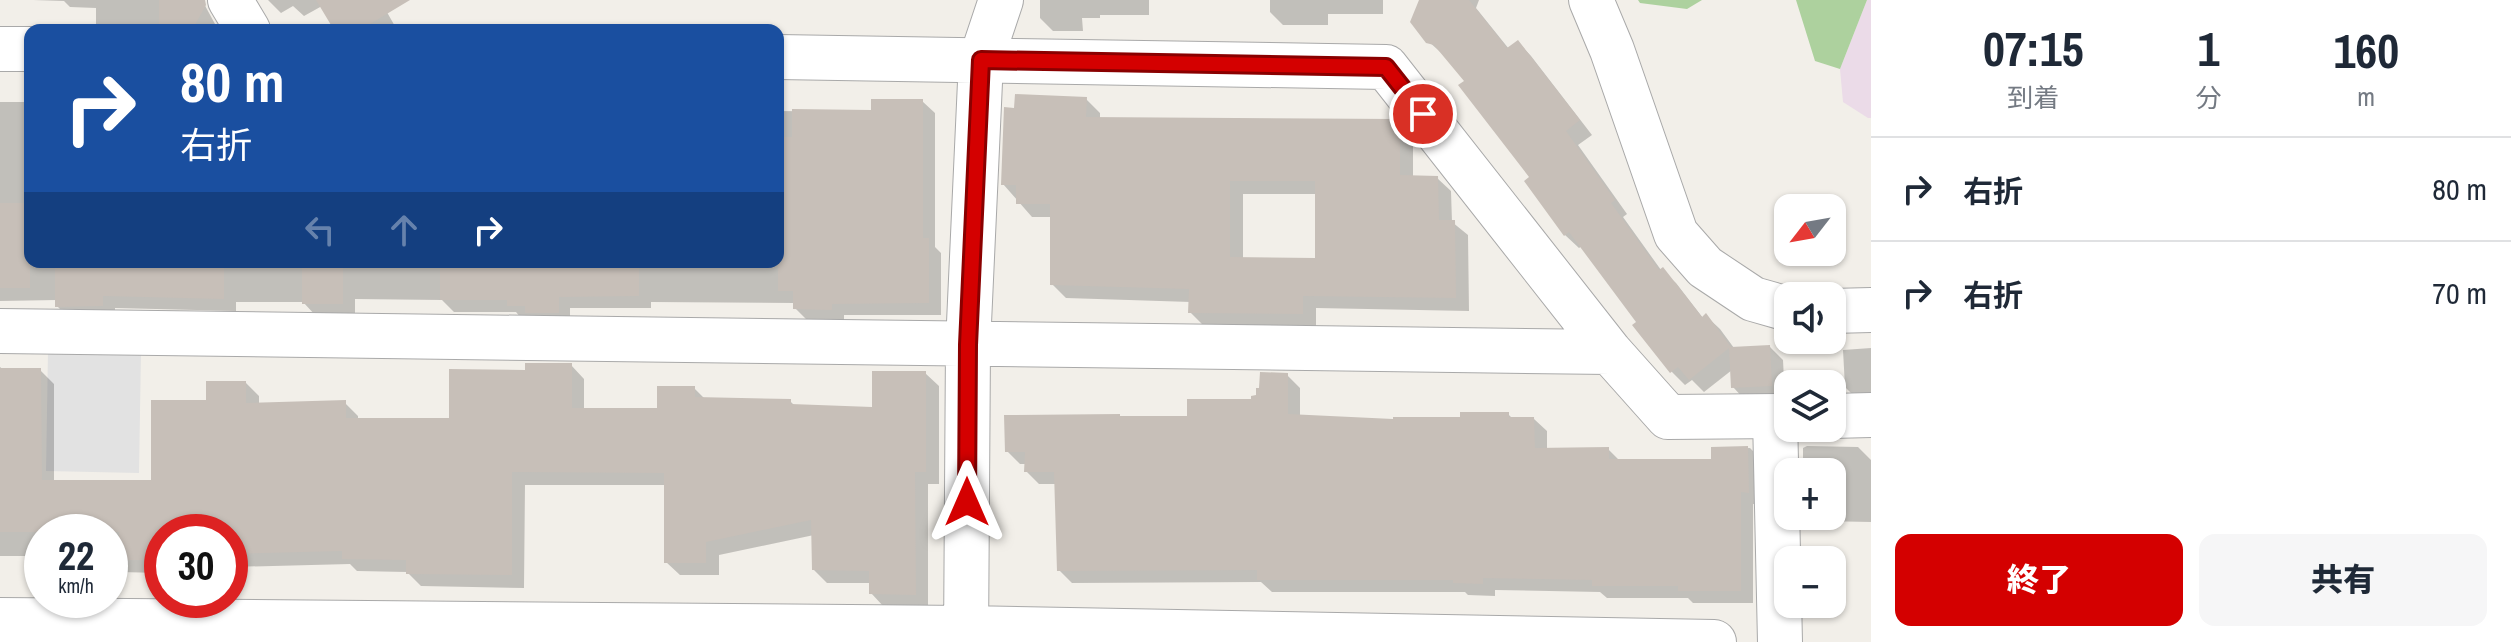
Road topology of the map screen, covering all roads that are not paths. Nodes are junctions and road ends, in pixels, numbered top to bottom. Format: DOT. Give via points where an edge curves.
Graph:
graph roads {
  1 [pos="230,0"];
  2 [pos="1001,0"];
  3 [pos="1591,0"];
  4 [pos="244,24"];
  5 [pos="0,49"];
  6 [pos="24,49"];
  7 [pos="784,57"];
  8 [pos="981,60"];
  9 [pos="1774,305"];
  10 [pos="1871,310"];
  11 [pos="1846,311"];
  12 [pos="0,331"];
  13 [pos="968,345"];
  14 [pos="1610,352"];
  15 [pos="1871,415"];
  16 [pos="1774,416"];
  17 [pos="1846,416"];
  18 [pos="1781,442"];
  19 [pos="0,620"];
  20 [pos="718,634"];
  21 [pos="966,635"];
  22 [pos="1714,642"];
  23 [pos="1780,642"];
  1 -- 4 [label="street"];
  2 -- 8 [label="street"];
  3 -- 9 [label="street" via="1676,234 1705,267 1753,299"];
  5 -- 6 [label="street"];
  7 -- 8 [label="street"];
  8 -- 13 [label="street"];
  8 -- 14 [label="street" via="1386,67"];
  10 -- 11 [label="street"];
  12 -- 13 [label="street"];
  13 -- 14 [label="street"];
  13 -- 21 [label="street"];
  14 -- 16 [label="street" via="1668,417"];
  15 -- 17 [label="street"];
  18 -- 23 [label="street"];
  19 -- 20 [label="street"];
  20 -- 21 [label="street"];
  21 -- 22 [label="street"];
}
